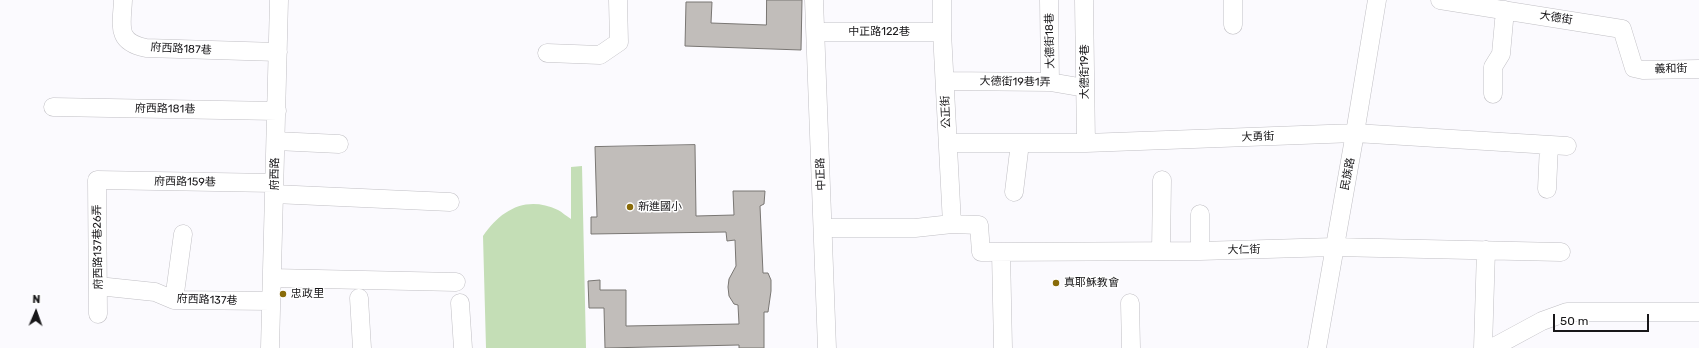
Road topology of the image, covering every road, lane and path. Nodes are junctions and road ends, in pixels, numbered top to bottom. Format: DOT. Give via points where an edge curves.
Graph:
graph roads {
  1 [pos="123,0"];
  2 [pos="279,0"];
  3 [pos="618,0"];
  4 [pos="814,0"];
  5 [pos="942,0"];
  6 [pos="1049,0"];
  7 [pos="1084,0"];
  8 [pos="1233,0"];
  9 [pos="1376,0"];
  10 [pos="1440,0"];
  11 [pos="1505,10"];
  12 [pos="1233,25"];
  13 [pos="816,32"];
  14 [pos="942,32"];
  15 [pos="278,52"];
  16 [pos="547,53"];
  17 [pos="1699,69"];
  18 [pos="1643,70"];
  19 [pos="945,81"];
  20 [pos="1050,82"];
  21 [pos="1085,88"];
  22 [pos="1493,94"];
  23 [pos="53,107"];
  24 [pos="277,111"];
  25 [pos="1355,133"];
  26 [pos="276,141"];
  27 [pos="948,143"];
  28 [pos="1020,143"];
  29 [pos="1086,143"];
  30 [pos="340,144"];
  31 [pos="1549,145"];
  32 [pos="1567,146"];
  33 [pos="97,180"];
  34 [pos="1162,180"];
  35 [pos="274,189"];
  36 [pos="1547,189"];
  37 [pos="1014,192"];
  38 [pos="450,202"];
  39 [pos="1200,214"];
  40 [pos="952,224"];
  41 [pos="823,228"];
  42 [pos="183,234"];
  43 [pos="1334,247"];
  44 [pos="1486,250"];
  45 [pos="1161,251"];
  46 [pos="1200,251"];
  47 [pos="1001,252"];
  48 [pos="1561,252"];
  49 [pos="272,278"];
  50 [pos="456,282"];
  51 [pos="98,286"];
  52 [pos="359,298"];
  53 [pos="174,300"];
  54 [pos="271,301"];
  55 [pos="460,303"];
  56 [pos="1130,303"];
  57 [pos="1699,312"];
  58 [pos="98,314"];
  59 [pos="270,348"];
  60 [pos="362,348"];
  61 [pos="463,348"];
  62 [pos="827,348"];
  63 [pos="1003,348"];
  64 [pos="1130,348"];
  65 [pos="1317,348"];
  66 [pos="1483,348"];
  67 [pos="1492,348"];
  1 -- 15 [label="street, 府西路187巷" via="123,35 126,41 135,46"];
  2 -- 15 [label="street, 府西路"];
  3 -- 16 [label="street" via="619,42 600,55"];
  4 -- 13 [label="street, 中正路"];
  5 -- 14 [label="street, 公正街"];
  6 -- 20 [label="street, 大德街18巷"];
  7 -- 21 [label="street, 大德街19巷"];
  8 -- 12 [label="street"];
  9 -- 25 [label="street, 民族路"];
  10 -- 11 [label="street, 大德街"];
  11 -- 18 [label="street, 大德街" via="1622,29 1634,68"];
  11 -- 22 [label="street" via="1502,54 1493,68"];
  13 -- 14 [label="street, 中正路122巷"];
  13 -- 41 [label="street, 中正路"];
  14 -- 19 [label="street, 公正街"];
  15 -- 24 [label="street, 府西路"];
  17 -- 18 [label="street, 義和街"];
  19 -- 20 [label="street, 大德街19巷1弄"];
  19 -- 27 [label="street, 公正街"];
  20 -- 21 [label="street, 大德街19巷1弄"];
  21 -- 29 [label="street, 大德街19巷"];
  23 -- 24 [label="street, 府西路181巷"];
  24 -- 26 [label="street, 府西路"];
  25 -- 29 [label="street, 大勇街"];
  25 -- 31 [label="street, 大勇街"];
  25 -- 43 [label="street, 民族路"];
  26 -- 30 [label="street"];
  26 -- 35 [label="street, 府西路"];
  27 -- 28 [label="street, 大勇街"];
  27 -- 40 [label="street, 公正街"];
  28 -- 29 [label="street, 大勇街"];
  28 -- 37 [label="street"];
  31 -- 32 [label="street, 大勇街"];
  31 -- 36 [label="street"];
  33 -- 35 [label="street, 府西路159巷"];
  33 -- 51 [label="street, 府西路137巷26弄"];
  34 -- 45 [label="street"];
  35 -- 38 [label="street, 府西路159巷"];
  35 -- 49 [label="street, 府西路"];
  39 -- 46 [label="street"];
  40 -- 41 [label="street" via="915,228"];
  40 -- 47 [label="street, 大仁街" via="979,226 981,252"];
  41 -- 62 [label="street, 中正路"];
  42 -- 53 [label="street"];
  43 -- 44 [label="street, 大仁街"];
  43 -- 46 [label="street, 大仁街"];
  43 -- 65 [label="street, 民族路"];
  44 -- 48 [label="street, 大仁街"];
  44 -- 66 [label="street"];
  45 -- 46 [label="street, 大仁街"];
  45 -- 47 [label="street, 大仁街"];
  47 -- 63 [label="street"];
  49 -- 50 [label="street"];
  49 -- 54 [label="street, 府西路"];
  51 -- 53 [label="street, 府西路137巷" via="155,292"];
  51 -- 58 [label="street, 府西路137巷26弄"];
  52 -- 60 [label="street"];
  53 -- 54 [label="street, 府西路137巷"];
  54 -- 59 [label="street, 府西路"];
  55 -- 61 [label="street"];
  56 -- 64 [label="street"];
  57 -- 67 [label="street" via="1567,312 1542,321"];
}
